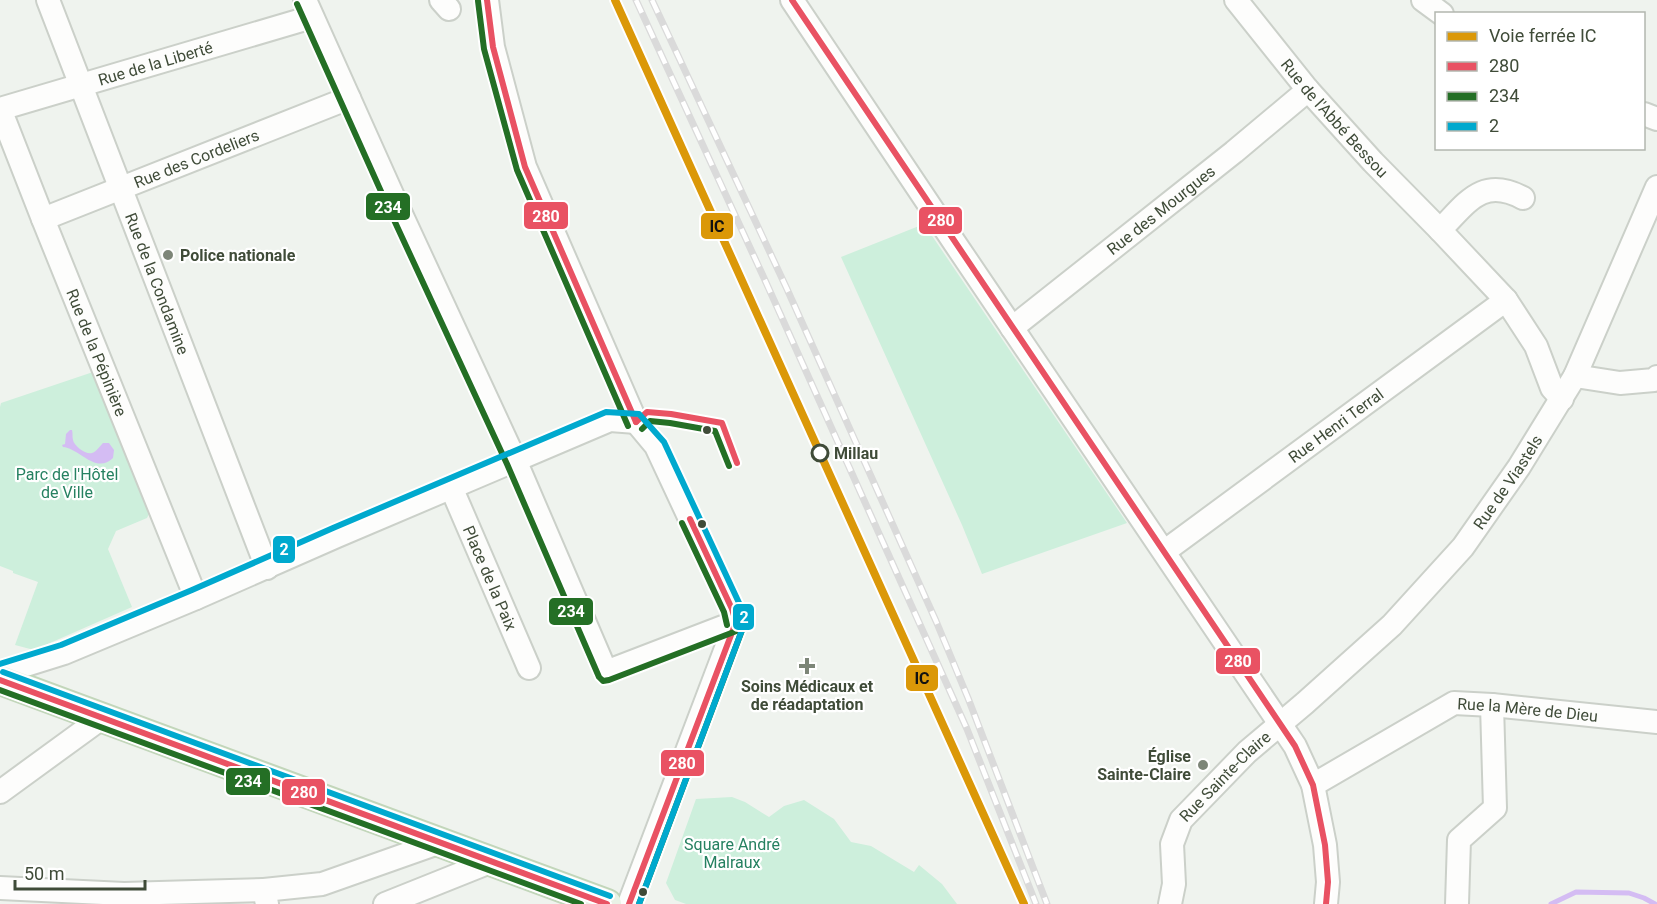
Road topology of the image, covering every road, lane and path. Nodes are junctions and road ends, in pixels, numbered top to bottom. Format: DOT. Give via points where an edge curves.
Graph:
graph roads {
  1 [pos="48,0"];
  2 [pos="487,0"];
  3 [pos="792,0"];
  4 [pos="1236,0"];
  5 [pos="1423,0"];
  6 [pos="308,8"];
  7 [pos="1439,12"];
  8 [pos="82,85"];
  9 [pos="1308,90"];
  10 [pos="348,98"];
  11 [pos="0,109"];
  12 [pos="1657,187"];
  13 [pos="120,188"];
  14 [pos="1523,198"];
  15 [pos="43,219"];
  16 [pos="1440,230"];
  17 [pos="1506,300"];
  18 [pos="1012,328"];
  19 [pos="1575,376"];
  20 [pos="1657,377"];
  21 [pos="1562,399"];
  22 [pos="636,422"];
  23 [pos="515,460"];
  24 [pos="451,487"];
  25 [pos="1165,552"];
  26 [pos="267,568"];
  27 [pos="196,598"];
  28 [pos="736,622"];
  29 [pos="64,653"];
  30 [pos="529,668"];
  31 [pos="0,673"];
  32 [pos="0,680"];
  33 [pos="41,695"];
  34 [pos="1492,705"];
  35 [pos="103,717"];
  36 [pos="1654,719"];
  37 [pos="1281,724"];
  38 [pos="1313,785"];
  39 [pos="0,792"];
  40 [pos="441,842"];
  41 [pos="490,861"];
  42 [pos="0,888"];
  43 [pos="265,897"];
  44 [pos="385,904"];
  45 [pos="607,904"];
  46 [pos="630,904"];
  47 [pos="1170,904"];
  48 [pos="1326,904"];
  49 [pos="1457,904"];
  1 -- 8 [label="street, Rue de la Condamine"];
  2 -- 22 [label="street" via="493,46 525,167"];
  3 -- 18 [label="street"];
  4 -- 9 [label="street, Rue de l'Abbé Bessou"];
  5 -- 7 [label="street"];
  6 -- 8 [label="street, Rue de la Liberté"];
  6 -- 10 [label="street"];
  8 -- 11 [label="street, Rue de la Liberté"];
  8 -- 13 [label="street, Rue de la Condamine"];
  9 -- 16 [label="street, Rue de l'Abbé Bessou"];
  9 -- 18 [label="street, Rue des Mourgues"];
  10 -- 13 [label="street, Rue des Cordeliers"];
  10 -- 23 [label="street"];
  11 -- 15 [label="street, Rue de la Pépinière"];
  12 -- 19 [label="street, Rue de Viastels"];
  13 -- 15 [label="street, Rue des Cordeliers"];
  13 -- 26 [label="street, Rue de la Condamine"];
  14 -- 16 [label="street" via="1510,191 1489,189 1472,198"];
  15 -- 27 [label="street, Rue de la Pépinière"];
  16 -- 17 [label="street, Rue de l'Abbé Bessou"];
  17 -- 21 [label="street, Rue de l'Abbé Bessou" via="1536,346 1552,388"];
  17 -- 25 [label="street, Rue Henri Terral"];
  18 -- 25 [label="street"];
  19 -- 20 [label="street" via="1620,383"];
  19 -- 21 [label="street, Rue de Viastels"];
  21 -- 37 [label="street, Rue de Viastels" via="1463,547 1392,625"];
  22 -- 23 [label="street" via="610,420"];
  22 -- 28 [label="street" via="656,446"];
  23 -- 24 [label="street"];
  23 -- 28 [label="street" via="606,672"];
  24 -- 26 [label="street"];
  24 -- 30 [label="street, Place de la Paix"];
  25 -- 37 [label="street"];
  26 -- 27 [label="street"];
  27 -- 29 [label="street"];
  28 -- 46 [label="street"];
  29 -- 31 [label="street"];
  29 -- 33 [label="street" via="40,677"];
  32 -- 33 [label="main road"];
  33 -- 35 [label="main road"];
  34 -- 36 [label="street, Rue la Mère de Dieu"];
  34 -- 38 [label="street, Rue la Mère de Dieu" via="1454,703"];
  34 -- 49 [label="street" via="1495,808 1459,840"];
  35 -- 39 [label="street"];
  35 -- 40 [label="main road"];
  37 -- 38 [label="street"];
  37 -- 47 [label="street, Rue Sainte-Claire" via="1247,752 1181,820 1172,844 1174,884"];
  38 -- 48 [label="street" via="1325,845"];
  40 -- 41 [label="main road"];
  40 -- 43 [label="street" via="322,884"];
  41 -- 44 [label="street"];
  41 -- 45 [label="main road"];
  42 -- 43 [label="street"];
}
